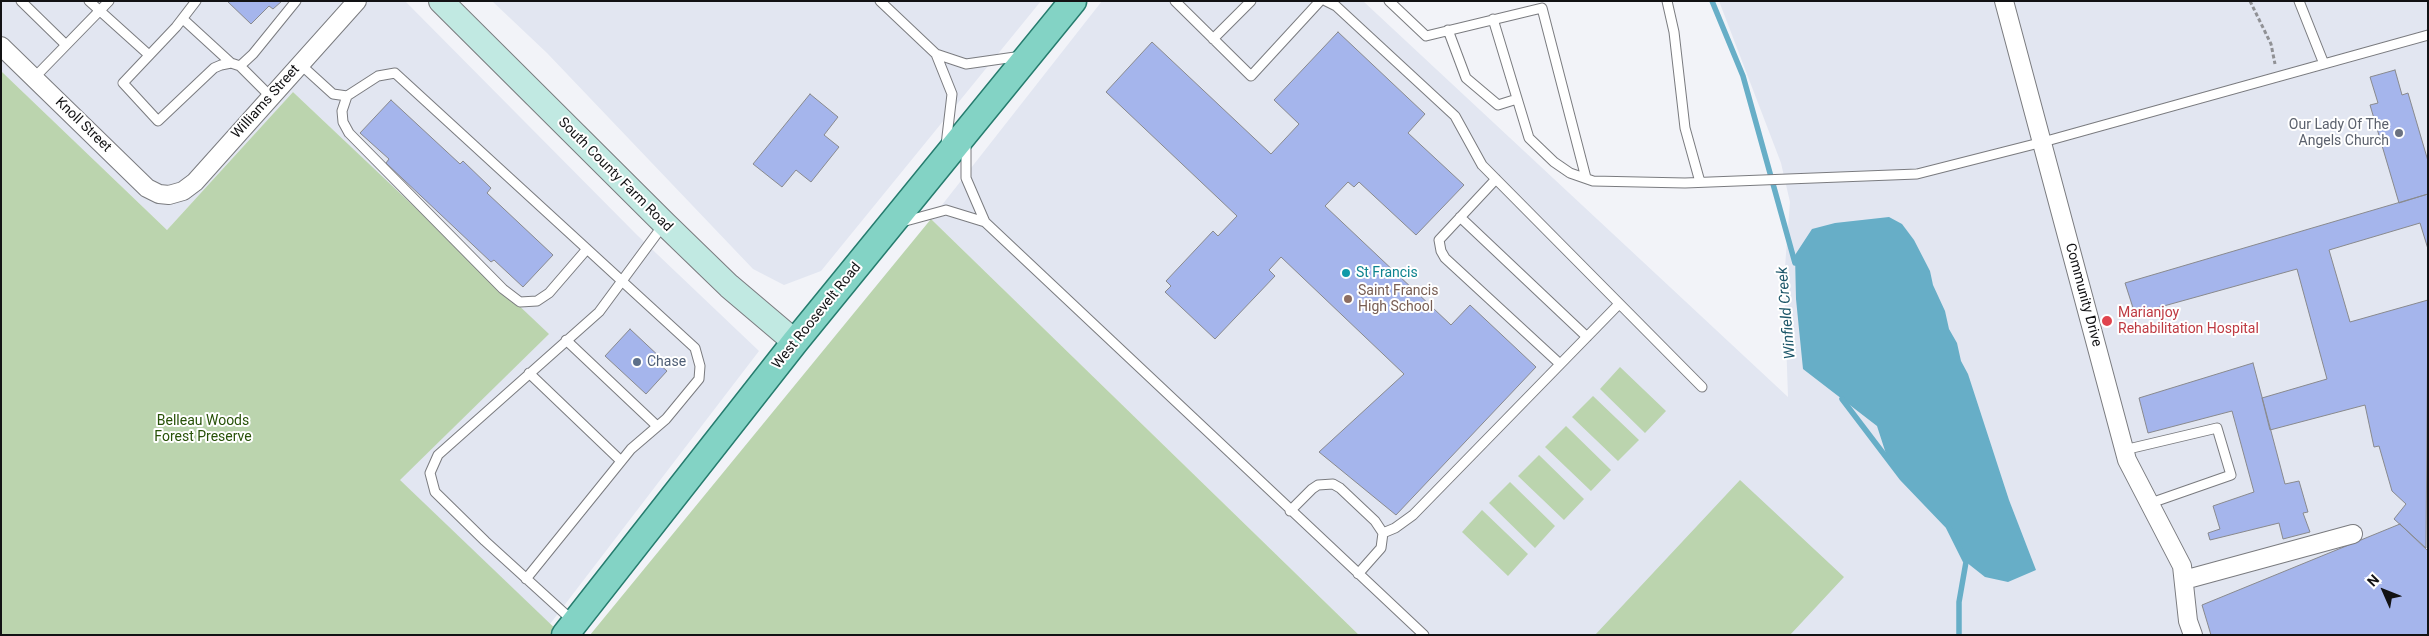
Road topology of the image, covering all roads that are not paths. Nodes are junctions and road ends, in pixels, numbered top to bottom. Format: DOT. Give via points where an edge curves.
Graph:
graph roads {
  1 [pos="21,1"];
  2 [pos="89,1"];
  3 [pos="108,1"];
  4 [pos="196,1"];
  5 [pos="296,1"];
  6 [pos="357,1"];
  7 [pos="441,1"];
  8 [pos="880,1"];
  9 [pos="1073,1"];
  10 [pos="1175,1"];
  11 [pos="1251,1"];
  12 [pos="1320,1"];
  13 [pos="1326,1"];
  14 [pos="1389,1"];
  15 [pos="1667,1"];
  16 [pos="2004,1"];
  17 [pos="2300,1"];
  18 [pos="99,11"];
  19 [pos="183,19"];
  20 [pos="1493,19"];
  21 [pos="1448,30"];
  22 [pos="2428,35"];
  23 [pos="1213,39"];
  24 [pos="66,45"];
  25 [pos="1,46"];
  26 [pos="936,54"];
  27 [pos="1029,55"];
  28 [pos="149,56"];
  29 [pos="235,64"];
  30 [pos="300,64"];
  31 [pos="2324,64"];
  32 [pos="34,78"];
  33 [pos="271,96"];
  34 [pos="347,96"];
  35 [pos="1517,98"];
  36 [pos="966,133"];
  37 [pos="2044,142"];
  38 [pos="944,160"];
  39 [pos="1586,178"];
  40 [pos="1496,179"];
  41 [pos="1700,182"];
  42 [pos="169,195"];
  43 [pos="1460,217"];
  44 [pos="985,222"];
  45 [pos="664,224"];
  46 [pos="892,224"];
  47 [pos="587,249"];
  48 [pos="622,281"];
  49 [pos="1620,304"];
  50 [pos="1587,337"];
  51 [pos="566,340"];
  52 [pos="795,342"];
  53 [pos="1560,364"];
  54 [pos="529,373"];
  55 [pos="1702,387"];
  56 [pos="657,426"];
  57 [pos="2124,450"];
  58 [pos="621,461"];
  59 [pos="2148,504"];
  60 [pos="1290,511"];
  61 [pos="1383,533"];
  62 [pos="2353,534"];
  63 [pos="1358,574"];
  64 [pos="526,579"];
  65 [pos="2184,580"];
  66 [pos="570,629"];
  67 [pos="1424,635"];
  68 [pos="2193,635"];
  1 -- 24 [label="lane"];
  2 -- 18 [label="lane"];
  3 -- 18 [label="lane"];
  4 -- 19 [label="lane"];
  5 -- 29 [label="lane" via="253,54"];
  6 -- 30 [label="street, Williams Street"];
  7 -- 45 [label="main road, South County Farm Road"];
  8 -- 26 [label="lane"];
  9 -- 27 [label="main road, West Roosevelt Road"];
  10 -- 23 [label="lane"];
  11 -- 23 [label="lane"];
  12 -- 23 [label="lane" via="1251,76"];
  13 -- 40 [label="lane" via="1336,6 1456,116 1482,165"];
  14 -- 21 [label="lane" via="1426,36"];
  15 -- 41 [label="lane" via="1674,32 1685,128"];
  16 -- 37 [label="street, Community Drive"];
  17 -- 31 [label="lane"];
  18 -- 24 [label="lane"];
  18 -- 28 [label="lane"];
  19 -- 28 [label="lane"];
  19 -- 29 [label="lane"];
  20 -- 21 [label="lane"];
  20 -- 35 [label="lane"];
  20 -- 39 [label="lane" via="1542,8"];
  21 -- 35 [label="lane" via="1466,78 1498,105"];
  22 -- 31 [label="lane"];
  24 -- 32 [label="lane"];
  25 -- 32 [label="street, Knoll Street"];
  26 -- 27 [label="lane" via="966,64"];
  26 -- 38 [label="lane" via="952,94"];
  27 -- 36 [label="main road, West Roosevelt Road"];
  28 -- 29 [label="lane" via="123,83 158,121 214,68"];
  29 -- 33 [label="lane"];
  30 -- 33 [label="street, Williams Street"];
  30 -- 34 [label="lane" via="333,94"];
  31 -- 37 [label="lane"];
  32 -- 42 [label="street, Knoll Street" via="147,188"];
  33 -- 42 [label="street, Williams Street" via="195,182 183,191"];
  34 -- 47 [label="lane" via="378,76 395,73"];
  34 -- 47 [label="lane" via="342,111 348,133 520,302 536,302 548,293"];
  35 -- 39 [label="lane" via="1529,138 1554,162 1570,173"];
  36 -- 38 [label="main road, West Roosevelt Road"];
  36 -- 44 [label="lane" via="966,178"];
  37 -- 41 [label="lane" via="1917,174"];
  37 -- 57 [label="street, Community Drive"];
  38 -- 46 [label="main road, West Roosevelt Road"];
  39 -- 41 [label="lane"];
  40 -- 43 [label="lane"];
  40 -- 49 [label="lane"];
  43 -- 50 [label="lane"];
  43 -- 53 [label="lane" via="1439,240 1445,258"];
  44 -- 46 [label="lane" via="946,210"];
  44 -- 60 [label="lane"];
  45 -- 48 [label="lane"];
  45 -- 52 [label="main road, South County Farm Road" via="729,286"];
  46 -- 52 [label="main road, West Roosevelt Road"];
  47 -- 48 [label="lane"];
  48 -- 51 [label="lane" via="599,312"];
  48 -- 56 [label="lane" via="695,348 700,366 699,379 666,420"];
  49 -- 50 [label="lane"];
  49 -- 55 [label="lane"];
  50 -- 53 [label="lane"];
  51 -- 54 [label="lane"];
  51 -- 56 [label="lane"];
  52 -- 66 [label="main road, West Roosevelt Road"];
  53 -- 61 [label="lane" via="1413,515"];
  54 -- 58 [label="lane"];
  54 -- 64 [label="lane" via="438,455 430,473 435,492"];
  56 -- 58 [label="lane" via="639,440"];
  57 -- 59 [label="street, Community Drive"];
  57 -- 59 [label="lane" via="2217,428 2230,474"];
  58 -- 64 [label="lane"];
  59 -- 65 [label="street, Community Drive" via="2182,566"];
  60 -- 61 [label="lane" via="1318,485 1333,484 1375,521"];
  60 -- 63 [label="lane"];
  61 -- 63 [label="lane" via="1381,548"];
  62 -- 65 [label="street"];
  63 -- 67 [label="lane"];
  64 -- 66 [label="lane"];
  65 -- 68 [label="street, Community Drive" via="2188,621"];
}
